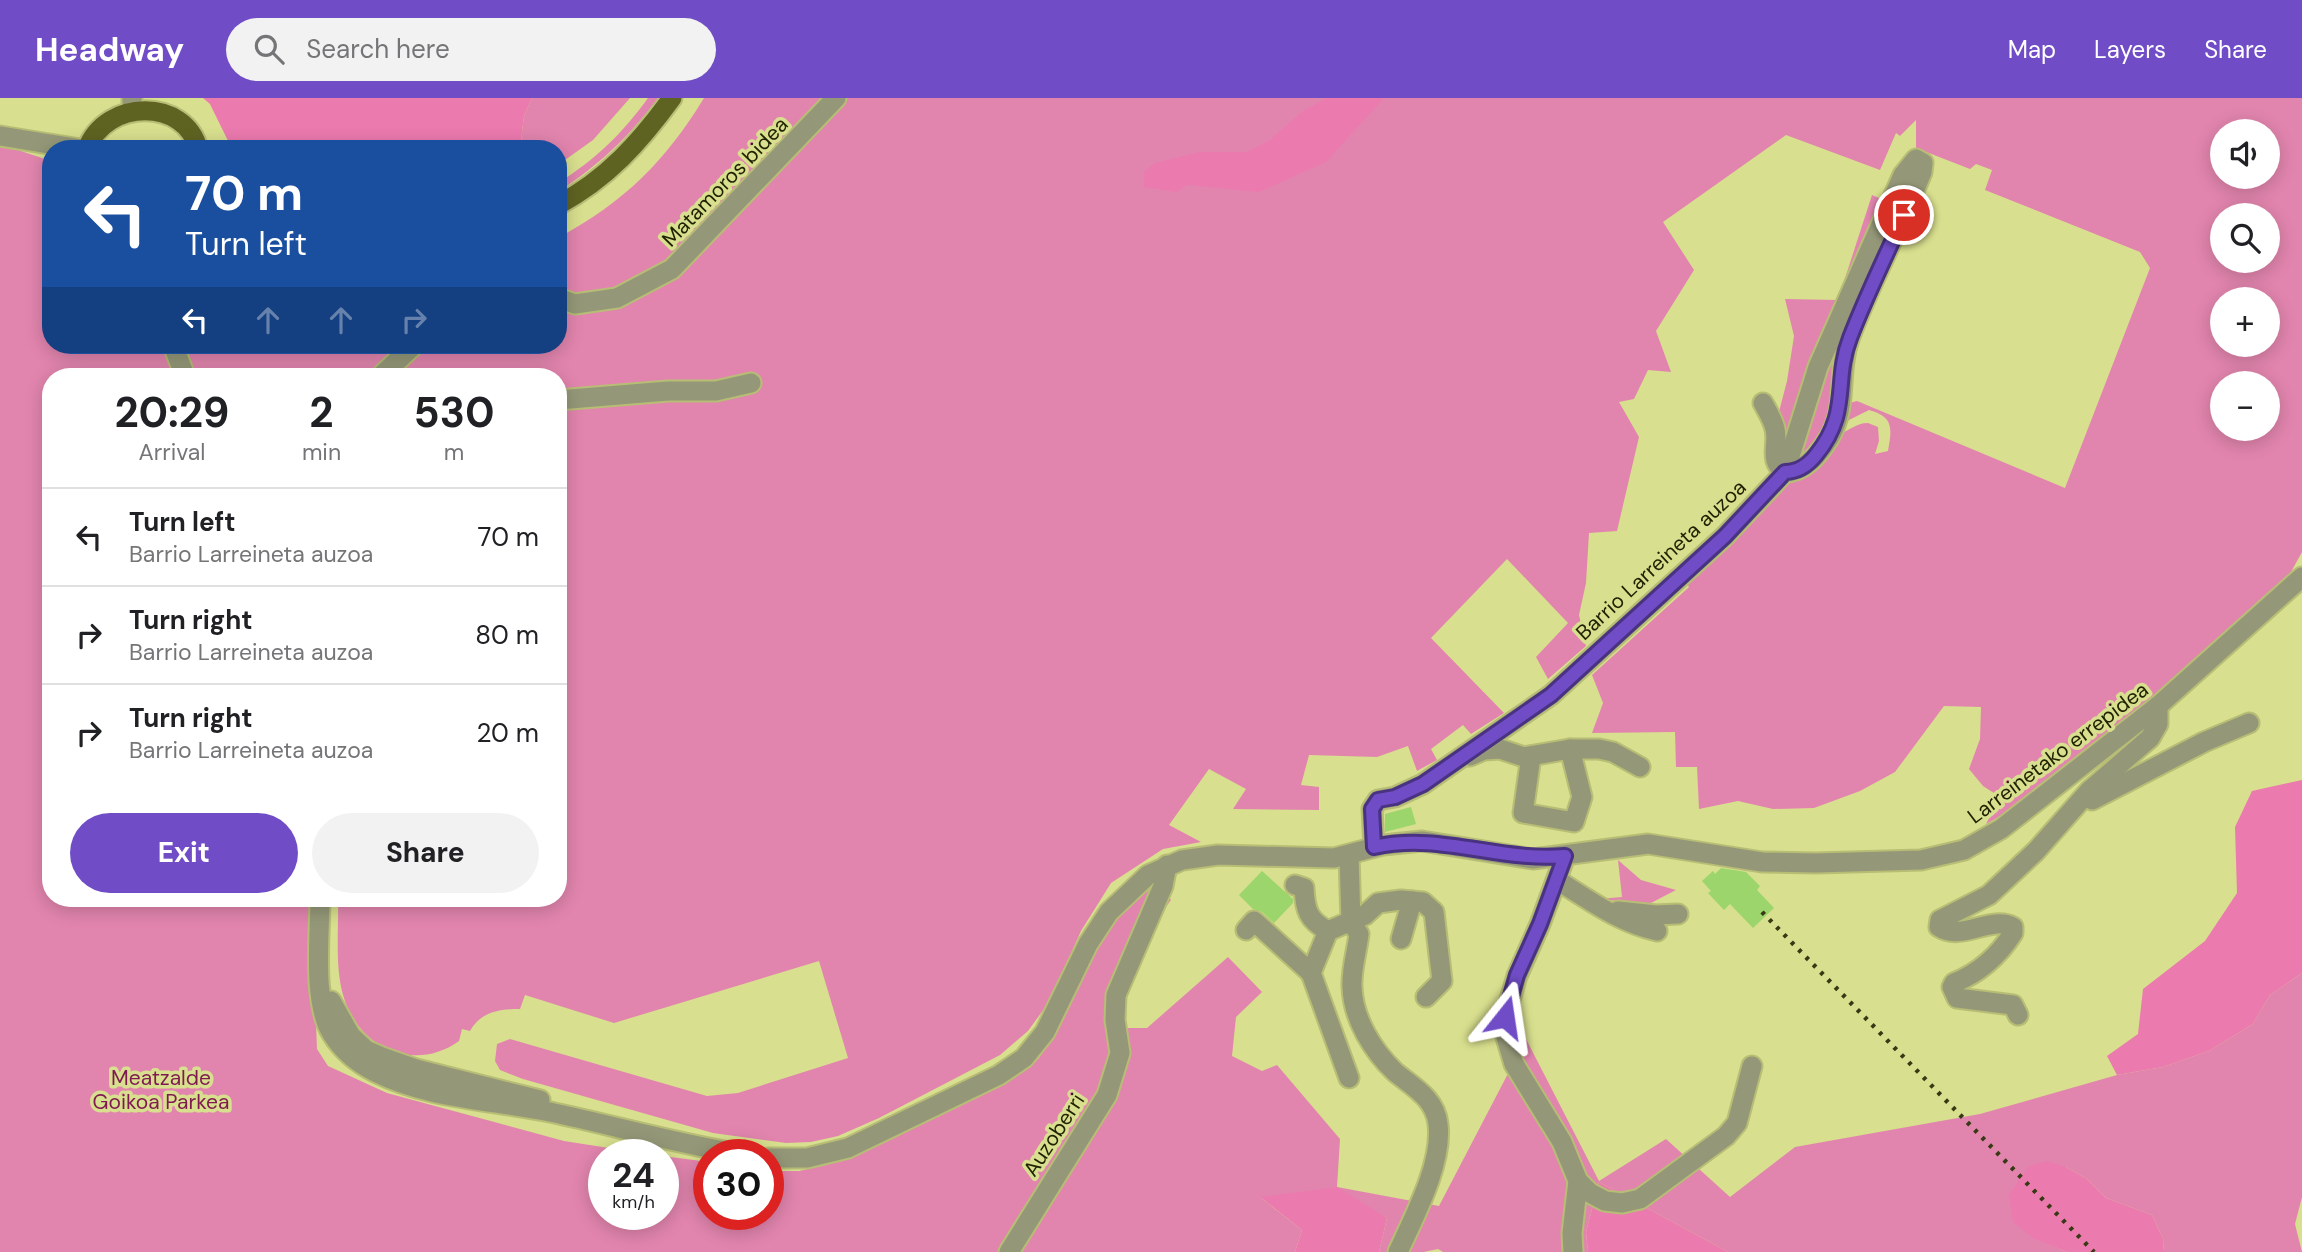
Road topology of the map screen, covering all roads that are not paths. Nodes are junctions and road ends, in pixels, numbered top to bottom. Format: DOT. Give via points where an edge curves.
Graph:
graph roads {
  1 [pos="672,98"];
  2 [pos="836,98"];
  3 [pos="132,100"];
  4 [pos="0,136"];
  5 [pos="90,140"];
  6 [pos="195,140"];
  7 [pos="42,143"];
  8 [pos="567,200"];
  9 [pos="567,301"];
  10 [pos="404,354"];
  11 [pos="390,368"];
  12 [pos="751,383"];
  13 [pos="567,399"];
  14 [pos="1763,403"];
  15 [pos="1785,472"];
  16 [pos="2302,577"];
  17 [pos="2158,706"];
  18 [pos="2249,723"];
  19 [pos="1570,749"];
  20 [pos="1464,754"];
  21 [pos="1531,756"];
  22 [pos="1640,767"];
  23 [pos="2067,814"];
  24 [pos="1374,847"];
  25 [pos="1349,855"];
  26 [pos="1565,856"];
  27 [pos="1167,865"];
  28 [pos="1557,880"];
  29 [pos="1295,885"];
  30 [pos="1412,901"];
  31 [pos="320,907"];
  32 [pos="1603,910"];
  33 [pos="1678,914"];
  34 [pos="1351,922"];
  35 [pos="1246,930"];
  36 [pos="1328,931"];
  37 [pos="1657,931"];
  38 [pos="1401,939"];
  39 [pos="1311,973"];
  40 [pos="1352,987"];
  41 [pos="1426,997"];
  42 [pos="2018,1015"];
  43 [pos="1333,1035"];
  44 [pos="1752,1066"];
  45 [pos="1349,1078"];
  46 [pos="693,1144"];
  47 [pos="784,1158"];
  48 [pos="1578,1181"];
  49 [pos="1009,1252"];
  50 [pos="1398,1252"];
  51 [pos="1573,1252"];
  1 -- 8 [label="main road" via="621,161"];
  2 -- 9 [label="street, Matamoros bidea" via="672,269 618,298"];
  3 -- 5 [label="main road" via="102,118"];
  3 -- 6 [label="main road" via="166,106 180,116"];
  4 -- 7 [label="street"];
  10 -- 11 [label="street"];
  12 -- 13 [label="street" via="716,391"];
  14 -- 15 [label="street" via="1776,433 1775,459"];
  15 -- 15 [label="street" via="1808,464 1830,436 1839,415 1849,340 1922,172 1923,163 1916,159 1903,176 1818,367"];
  15 -- 20 [label="street, Barrio Larreineta auzoa" via="1733,529 1551,695"];
  16 -- 17 [label="street, Larreinetako errepidea"];
  17 -- 23 [label="street" via="2158,724 2150,738"];
  17 -- 26 [label="street, Larreinetako errepidea" via="2011,821 1964,850 1886,863 1762,862 1648,844"];
  18 -- 23 [label="street" via="2115,786"];
  19 -- 21 [label="street, Barrio Larreineta auzoa"];
  19 -- 21 [label="street" via="1582,797 1573,822 1523,813"];
  19 -- 22 [label="street, Barrio Larreineta auzoa" via="1613,752"];
  20 -- 21 [label="street, Barrio Larreineta auzoa" via="1472,757 1500,749"];
  20 -- 24 [label="street, Barrio Larreineta auzoa" via="1423,784 1378,800 1372,809"];
  23 -- 42 [label="street" via="1989,895 1947,915 1939,924 1950,933 2012,927 2008,941 1981,969 1952,987 1956,998 2013,1004"];
  24 -- 25 [label="street"];
  24 -- 26 [label="street" via="1430,842 1533,859"];
  25 -- 27 [label="street" via="1317,859 1218,855"];
  25 -- 34 [label="street"];
  26 -- 28 [label="street"];
  27 -- 47 [label="street" via="1134,886 1109,912 1045,1032 1024,1058 999,1075 848,1149"];
  27 -- 49 [label="street, Auzoberri" via="1163,886 1116,995 1119,1045 1107,1095"];
  28 -- 32 [label="street"];
  28 -- 48 [label="street" via="1517,975 1505,1034 1514,1064 1562,1142"];
  29 -- 36 [label="street" via="1304,888 1307,915"];
  30 -- 34 [label="street" via="1378,903"];
  30 -- 38 [label="street"];
  30 -- 41 [label="street" via="1423,902 1434,912 1445,962 1442,981"];
  31 -- 46 [label="street" via="322,1005 327,1024 348,1054 377,1073 456,1097"];
  32 -- 33 [label="street"];
  32 -- 37 [label="street"];
  34 -- 36 [label="street"];
  34 -- 40 [label="street" via="1359,934"];
  35 -- 39 [label="street" via="1254,922"];
  36 -- 39 [label="street"];
  39 -- 43 [label="street"];
  40 -- 43 [label="street" via="1342,1030"];
  40 -- 50 [label="street" via="1373,1049 1420,1090 1434,1108 1438,1125 1438,1144 1421,1200"];
  43 -- 45 [label="street"];
  44 -- 48 [label="street" via="1737,1123 1640,1199 1605,1201"];
  48 -- 51 [label="street"];
}
